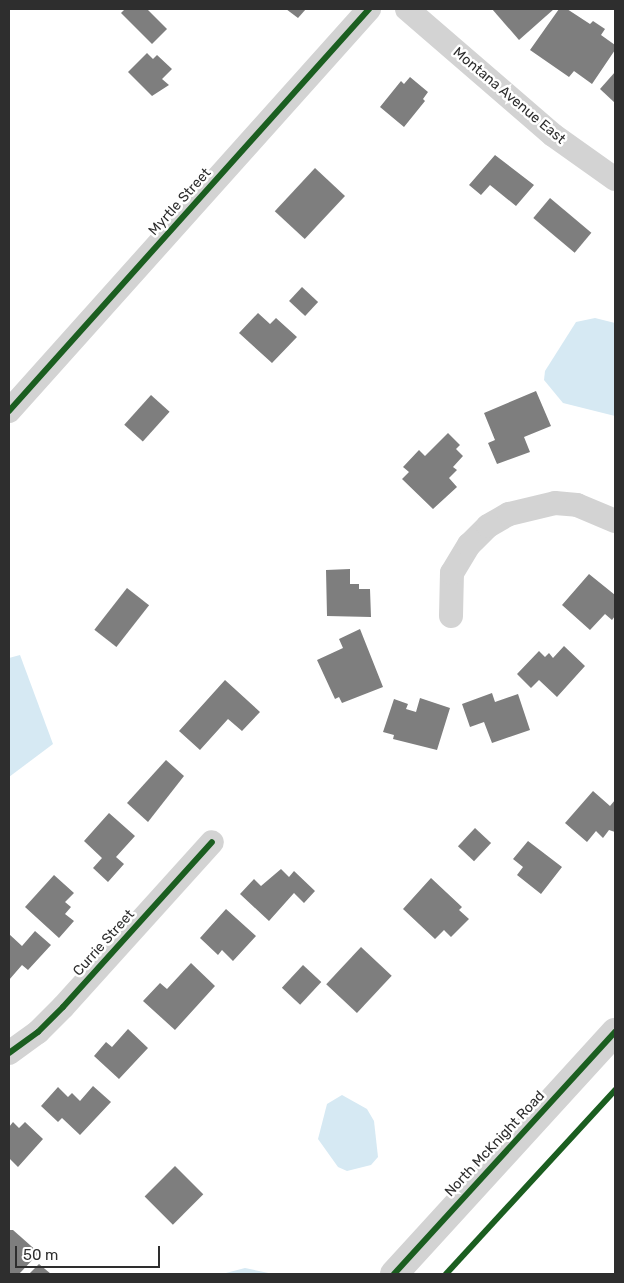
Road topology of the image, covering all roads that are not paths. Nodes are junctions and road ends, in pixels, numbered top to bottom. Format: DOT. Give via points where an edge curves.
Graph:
graph roads {
  1 [pos="369,9"];
  2 [pos="406,9"];
  3 [pos="615,179"];
  4 [pos="9,411"];
  5 [pos="615,521"];
  6 [pos="451,616"];
  7 [pos="212,842"];
  8 [pos="615,1032"];
  9 [pos="9,1053"];
  10 [pos="394,1274"];
  1 -- 4 [label="street, Myrtle Street"];
  2 -- 3 [label="street, Montana Avenue East" via="553,135"];
  5 -- 6 [label="street" via="577,505 555,503 509,514 488,526 469,545 452,573"];
  7 -- 9 [label="street, Currie Street" via="63,1008"];
  8 -- 10 [label="street, North McKnight Road"];
}
